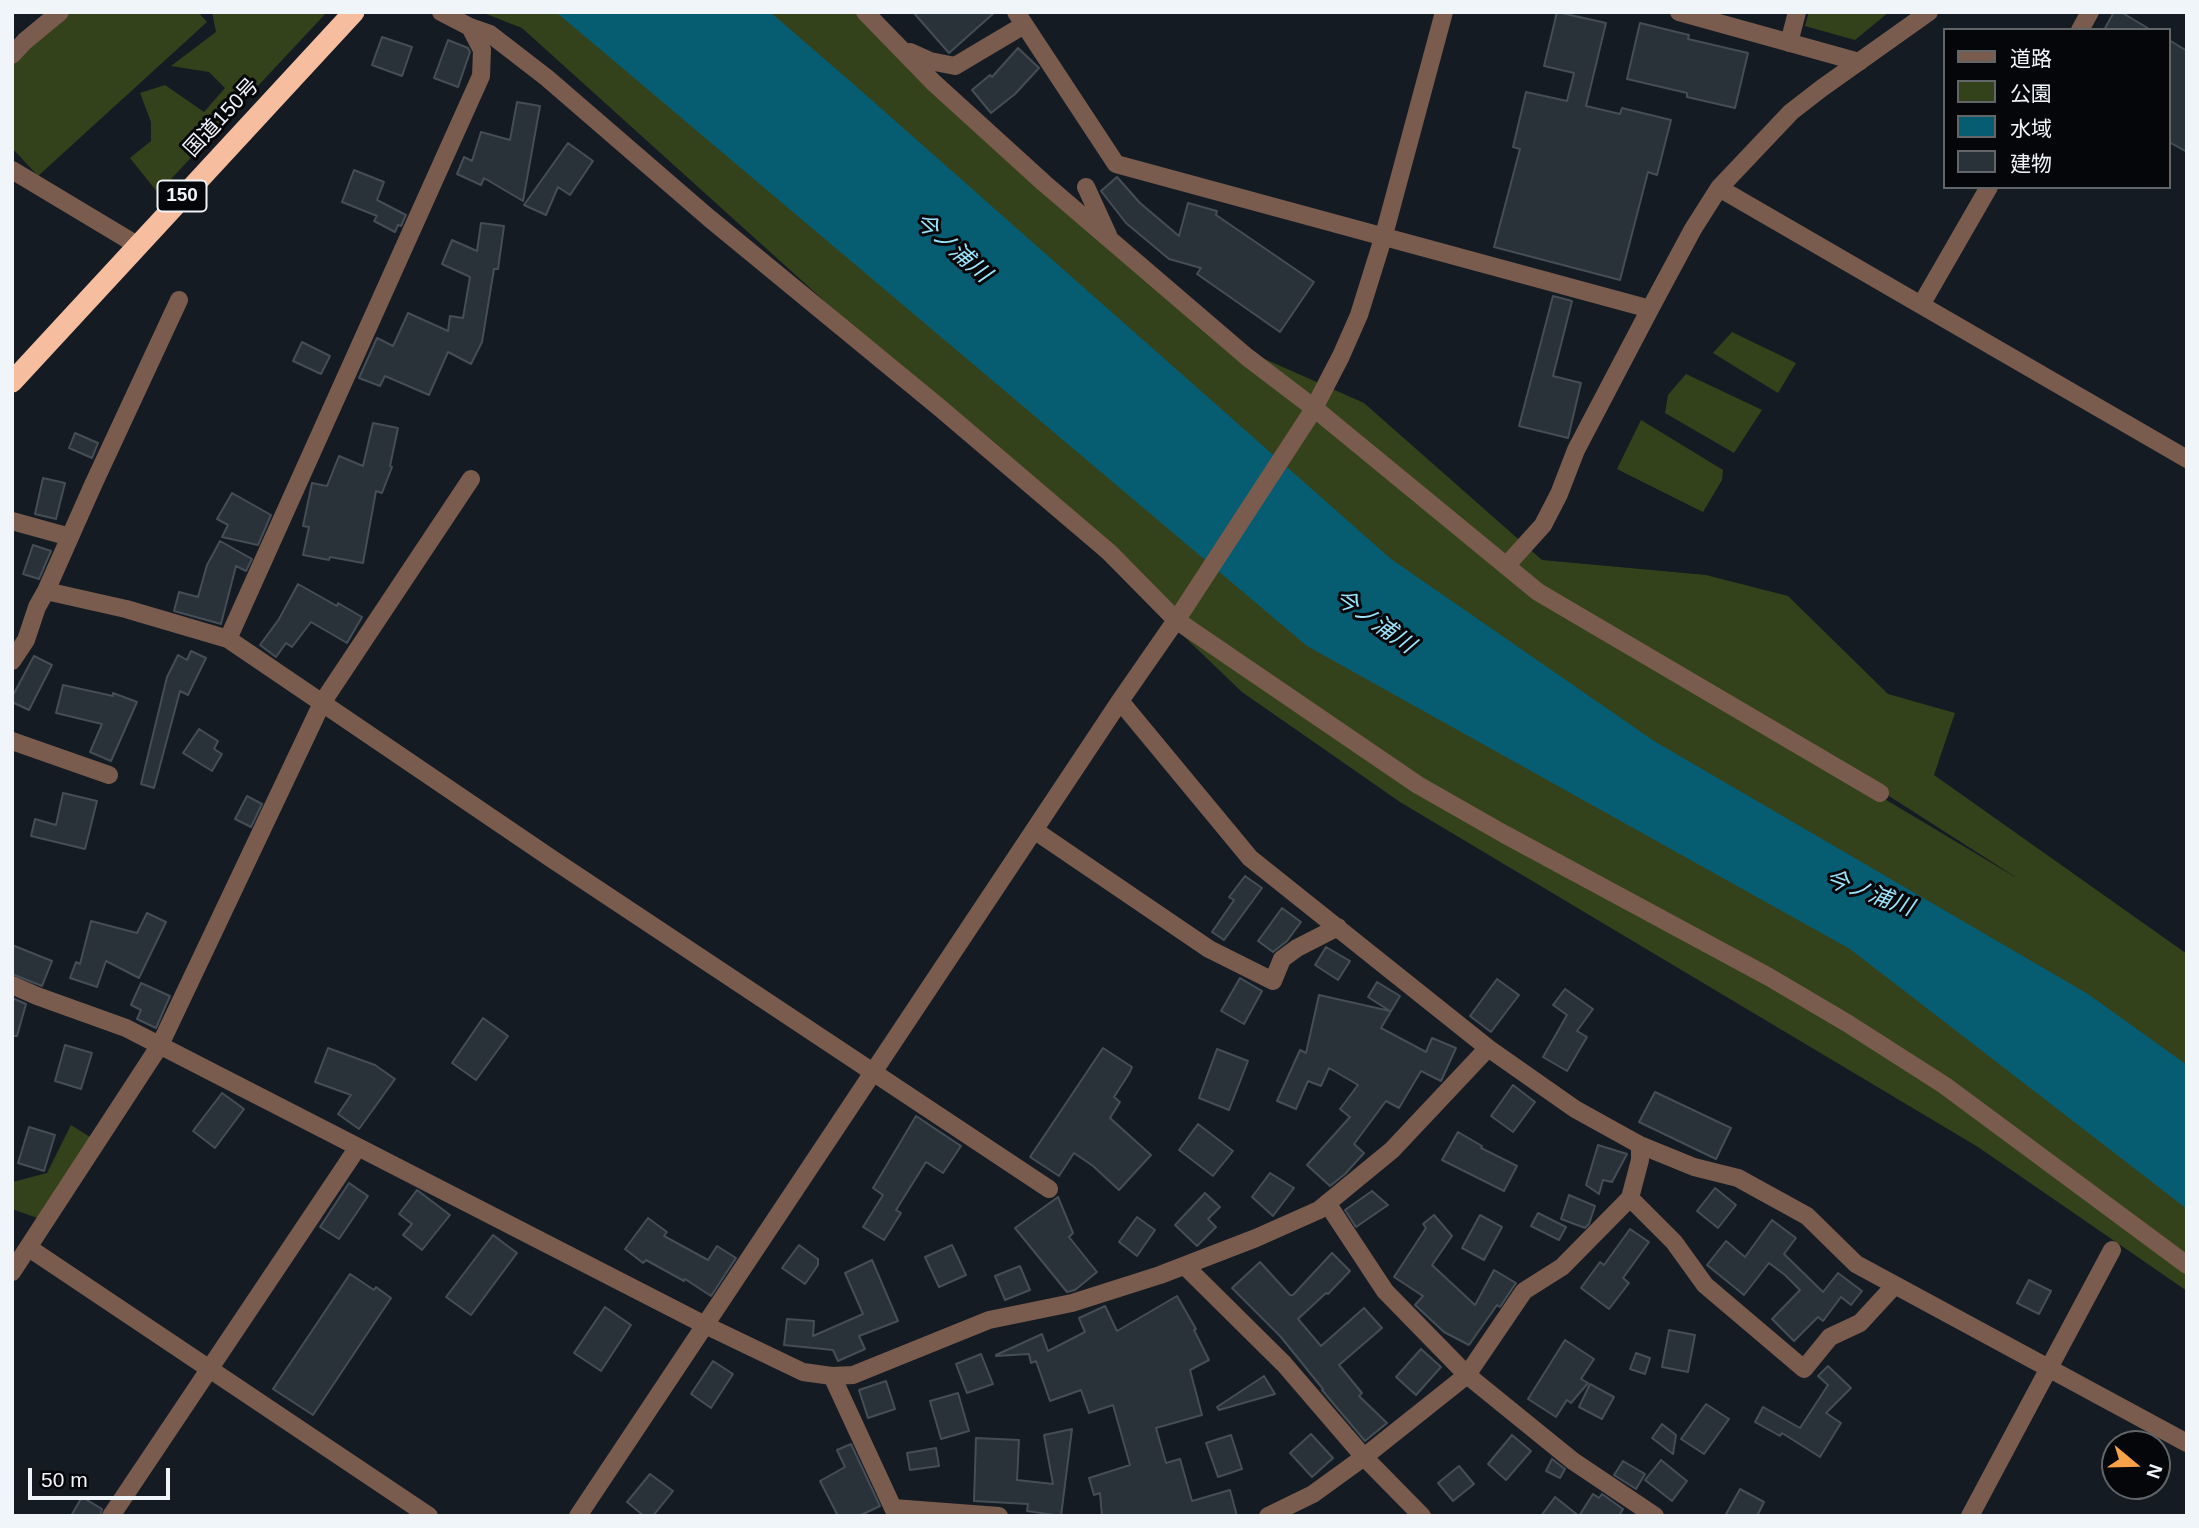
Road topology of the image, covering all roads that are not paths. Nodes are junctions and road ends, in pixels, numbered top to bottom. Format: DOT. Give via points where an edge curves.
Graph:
graph roads {
  1 [pos="60,12"];
  2 [pos="354,12"];
  3 [pos="441,12"];
  4 [pos="865,12"];
  5 [pos="1444,12"];
  6 [pos="1679,12"];
  7 [pos="1797,12"];
  8 [pos="1930,12"];
  9 [pos="2090,12"];
  10 [pos="1020,19"];
  11 [pos="470,27"];
  12 [pos="2081,28"];
  13 [pos="1789,43"];
  14 [pos="897,46"];
  15 [pos="12,55"];
  16 [pos="1859,62"];
  17 [pos="12,170"];
  18 [pos="1086,187"];
  19 [pos="1719,188"];
  20 [pos="1988,189"];
  21 [pos="1384,235"];
  22 [pos="1110,240"];
  23 [pos="137,245"];
  24 [pos="179,300"];
  25 [pos="1921,305"];
  26 [pos="1650,309"];
  27 [pos="12,382"];
  28 [pos="1313,410"];
  29 [pos="2187,459"];
  30 [pos="471,479"];
  31 [pos="12,521"];
  32 [pos="70,537"];
  33 [pos="1506,566"];
  34 [pos="46,592"];
  35 [pos="1178,617"];
  36 [pos="19,639"];
  37 [pos="228,639"];
  38 [pos="12,661"];
  39 [pos="1120,701"];
  40 [pos="322,703"];
  41 [pos="12,741"];
  42 [pos="109,775"];
  43 [pos="1880,793"];
  44 [pos="1034,830"];
  45 [pos="1338,927"];
  46 [pos="12,985"];
  47 [pos="160,1045"];
  48 [pos="1488,1048"];
  49 [pos="873,1072"];
  50 [pos="1640,1145"];
  51 [pos="358,1147"];
  52 [pos="1049,1189"];
  53 [pos="1630,1198"];
  54 [pos="1327,1203"];
  55 [pos="29,1248"];
  56 [pos="2112,1250"];
  57 [pos="2187,1265"];
  58 [pos="1185,1266"];
  59 [pos="12,1272"];
  60 [pos="1895,1285"];
  61 [pos="705,1325"];
  62 [pos="209,1368"];
  63 [pos="2049,1368"];
  64 [pos="1467,1375"];
  65 [pos="832,1376"];
  66 [pos="2187,1443"];
  67 [pos="1364,1457"];
  68 [pos="891,1512"];
  69 [pos="1645,1513"];
  70 [pos="1269,1515"];
  71 [pos="111,1516"];
  72 [pos="429,1516"];
  73 [pos="578,1516"];
  74 [pos="999,1516"];
  75 [pos="1422,1516"];
  76 [pos="1970,1516"];
  1 -- 15 [label="street"];
  2 -- 23 [label="highway, 国道150号 / 150"];
  3 -- 11 [label="street"];
  4 -- 14 [label="street"];
  5 -- 21 [label="street"];
  6 -- 13 [label="street"];
  7 -- 13 [label="street"];
  8 -- 16 [label="street"];
  9 -- 12 [label="street"];
  10 -- 14 [label="street" via="954,66"];
  10 -- 21 [label="street" via="1116,164"];
  11 -- 35 [label="street" via="489,34 547,78 940,408"];
  11 -- 37 [label="street" via="482,50 481,76"];
  13 -- 16 [label="street"];
  14 -- 22 [label="street"];
  16 -- 19 [label="street" via="1791,112"];
  17 -- 23 [label="street"];
  18 -- 22 [label="street"];
  19 -- 25 [label="street"];
  19 -- 26 [label="street"];
  20 -- 25 [label="street"];
  21 -- 26 [label="street"];
  21 -- 28 [label="street" via="1359,315"];
  22 -- 28 [label="street"];
  23 -- 27 [label="highway, 国道150号 / 150"];
  24 -- 32 [label="street"];
  25 -- 29 [label="street"];
  26 -- 33 [label="street" via="1576,450 1543,525"];
  28 -- 33 [label="street"];
  28 -- 35 [label="street"];
  30 -- 40 [label="street"];
  31 -- 32 [label="street"];
  32 -- 34 [label="street"];
  33 -- 43 [label="street" via="1538,592"];
  34 -- 36 [label="street"];
  34 -- 37 [label="street" via="127,609"];
  35 -- 39 [label="street"];
  35 -- 57 [label="street" via="1419,785 1769,976 1944,1085"];
  36 -- 38 [label="street"];
  37 -- 40 [label="street"];
  39 -- 44 [label="street"];
  39 -- 45 [label="street" via="1250,858"];
  40 -- 47 [label="street"];
  40 -- 49 [label="street"];
  41 -- 42 [label="street"];
  44 -- 45 [label="street" via="1209,949 1273,981 1282,959"];
  44 -- 49 [label="street"];
  45 -- 48 [label="street"];
  46 -- 47 [label="street"];
  47 -- 51 [label="street"];
  47 -- 55 [label="street"];
  48 -- 50 [label="street" via="1575,1109"];
  48 -- 54 [label="street" via="1392,1150"];
  49 -- 52 [label="street"];
  49 -- 61 [label="street"];
  50 -- 53 [label="street"];
  50 -- 60 [label="street" via="1694,1167 1738,1178 1807,1216 1856,1264"];
  51 -- 61 [label="street"];
  51 -- 62 [label="street"];
  53 -- 60 [label="street" via="1674,1242 1705,1285 1804,1368 1830,1337 1860,1323"];
  53 -- 64 [label="street" via="1562,1267 1524,1292"];
  54 -- 58 [label="street"];
  54 -- 64 [label="street" via="1385,1291"];
  55 -- 59 [label="street"];
  55 -- 62 [label="street"];
  56 -- 63 [label="street"];
  58 -- 65 [label="street" via="1072,1303 989,1320 852,1375"];
  58 -- 67 [label="street" via="1284,1364"];
  60 -- 63 [label="street"];
  61 -- 65 [label="street" via="803,1372"];
  61 -- 73 [label="street"];
  62 -- 71 [label="street"];
  62 -- 72 [label="street"];
  63 -- 66 [label="street"];
  63 -- 76 [label="street"];
  64 -- 67 [label="street"];
  64 -- 69 [label="street"];
  65 -- 68 [label="street"];
  67 -- 70 [label="street" via="1313,1494"];
  67 -- 75 [label="street"];
  68 -- 74 [label="street"];
}
